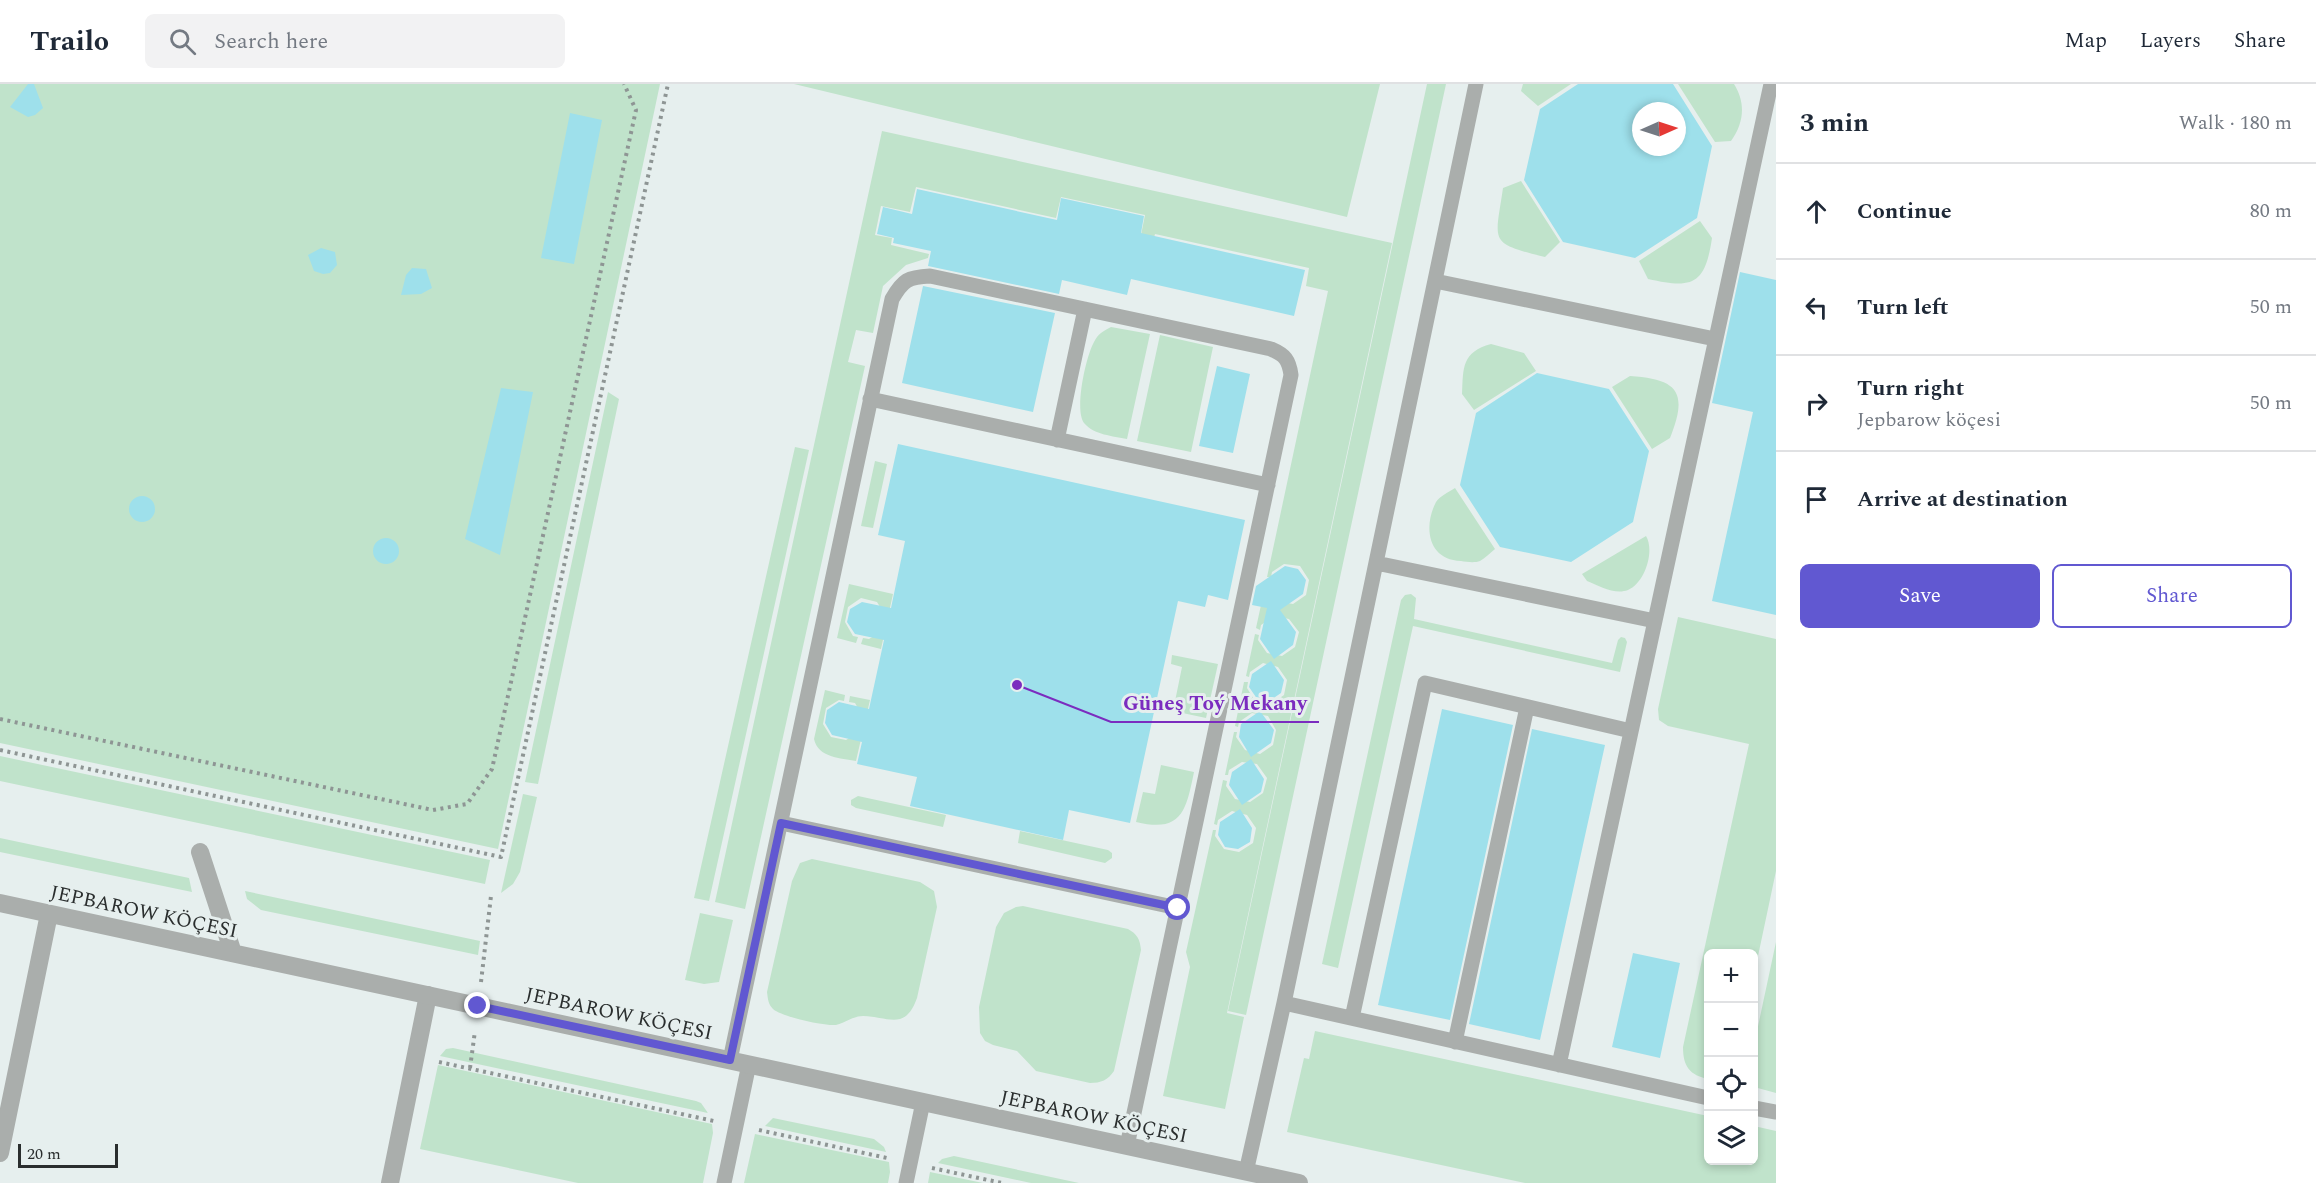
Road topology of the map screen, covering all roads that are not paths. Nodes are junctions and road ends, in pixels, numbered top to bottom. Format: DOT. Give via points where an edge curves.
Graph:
graph roads {
  1 [pos="1476,84"];
  2 [pos="1771,84"];
  3 [pos="1435,281"];
  4 [pos="1084,309"];
  5 [pos="1715,339"];
  6 [pos="870,399"];
  7 [pos="1057,440"];
  8 [pos="1268,485"];
  9 [pos="1376,563"];
  10 [pos="1655,621"];
  11 [pos="1527,707"];
  12 [pos="1631,731"];
  13 [pos="781,823"];
  14 [pos="200,852"];
  15 [pos="0,903"];
  16 [pos="1178,908"];
  17 [pos="49,914"];
  18 [pos="233,953"];
  19 [pos="428,995"];
  20 [pos="1284,1003"];
  21 [pos="1352,1018"];
  22 [pos="1455,1042"];
  23 [pos="730,1060"];
  24 [pos="749,1064"];
  25 [pos="1559,1065"];
  26 [pos="1704,1097"];
  27 [pos="923,1102"];
  28 [pos="1758,1109"];
  29 [pos="1776,1112"];
  30 [pos="1127,1146"];
  31 [pos="0,1153"];
  32 [pos="1246,1172"];
  33 [pos="1268,1180"];
  34 [pos="390,1183"];
  35 [pos="724,1183"];
  36 [pos="906,1183"];
  37 [pos="1299,1183"];
  1 -- 3 [label="lane"];
  2 -- 5 [label="lane"];
  3 -- 5 [label="lane"];
  3 -- 9 [label="lane"];
  4 -- 6 [label="lane" via="930,276 913,277 901,284 892,299"];
  4 -- 7 [label="lane"];
  4 -- 8 [label="lane" via="1283,354 1291,375"];
  5 -- 10 [label="lane"];
  6 -- 7 [label="lane"];
  6 -- 13 [label="lane"];
  7 -- 8 [label="lane"];
  8 -- 16 [label="lane"];
  9 -- 10 [label="lane"];
  9 -- 20 [label="lane"];
  10 -- 12 [label="lane"];
  11 -- 12 [label="lane"];
  11 -- 21 [label="lane" via="1425,683"];
  11 -- 22 [label="lane"];
  12 -- 25 [label="lane"];
  13 -- 16 [label="lane"];
  13 -- 23 [label="lane"];
  14 -- 18 [label="street"];
  15 -- 17 [label="street, JEPBAROW KÖÇESI"];
  16 -- 30 [label="lane"];
  17 -- 18 [label="street, JEPBAROW KÖÇESI"];
  17 -- 31 [label="street"];
  18 -- 19 [label="street, JEPBAROW KÖÇESI"];
  19 -- 23 [label="street, JEPBAROW KÖÇESI"];
  19 -- 34 [label="street"];
  20 -- 21 [label="lane"];
  20 -- 32 [label="lane"];
  21 -- 22 [label="lane"];
  22 -- 25 [label="lane"];
  23 -- 24 [label="street, JEPBAROW KÖÇESI"];
  24 -- 27 [label="street, JEPBAROW KÖÇESI"];
  24 -- 35 [label="lane"];
  25 -- 26 [label="lane"];
  27 -- 30 [label="street, JEPBAROW KÖÇESI"];
  27 -- 36 [label="lane"];
  28 -- 29 [label="lane"];
  30 -- 32 [label="street, JEPBAROW KÖÇESI"];
  32 -- 33 [label="street, JEPBAROW KÖÇESI"];
  33 -- 37 [label="street, JEPBAROW KÖÇESI"];
}
